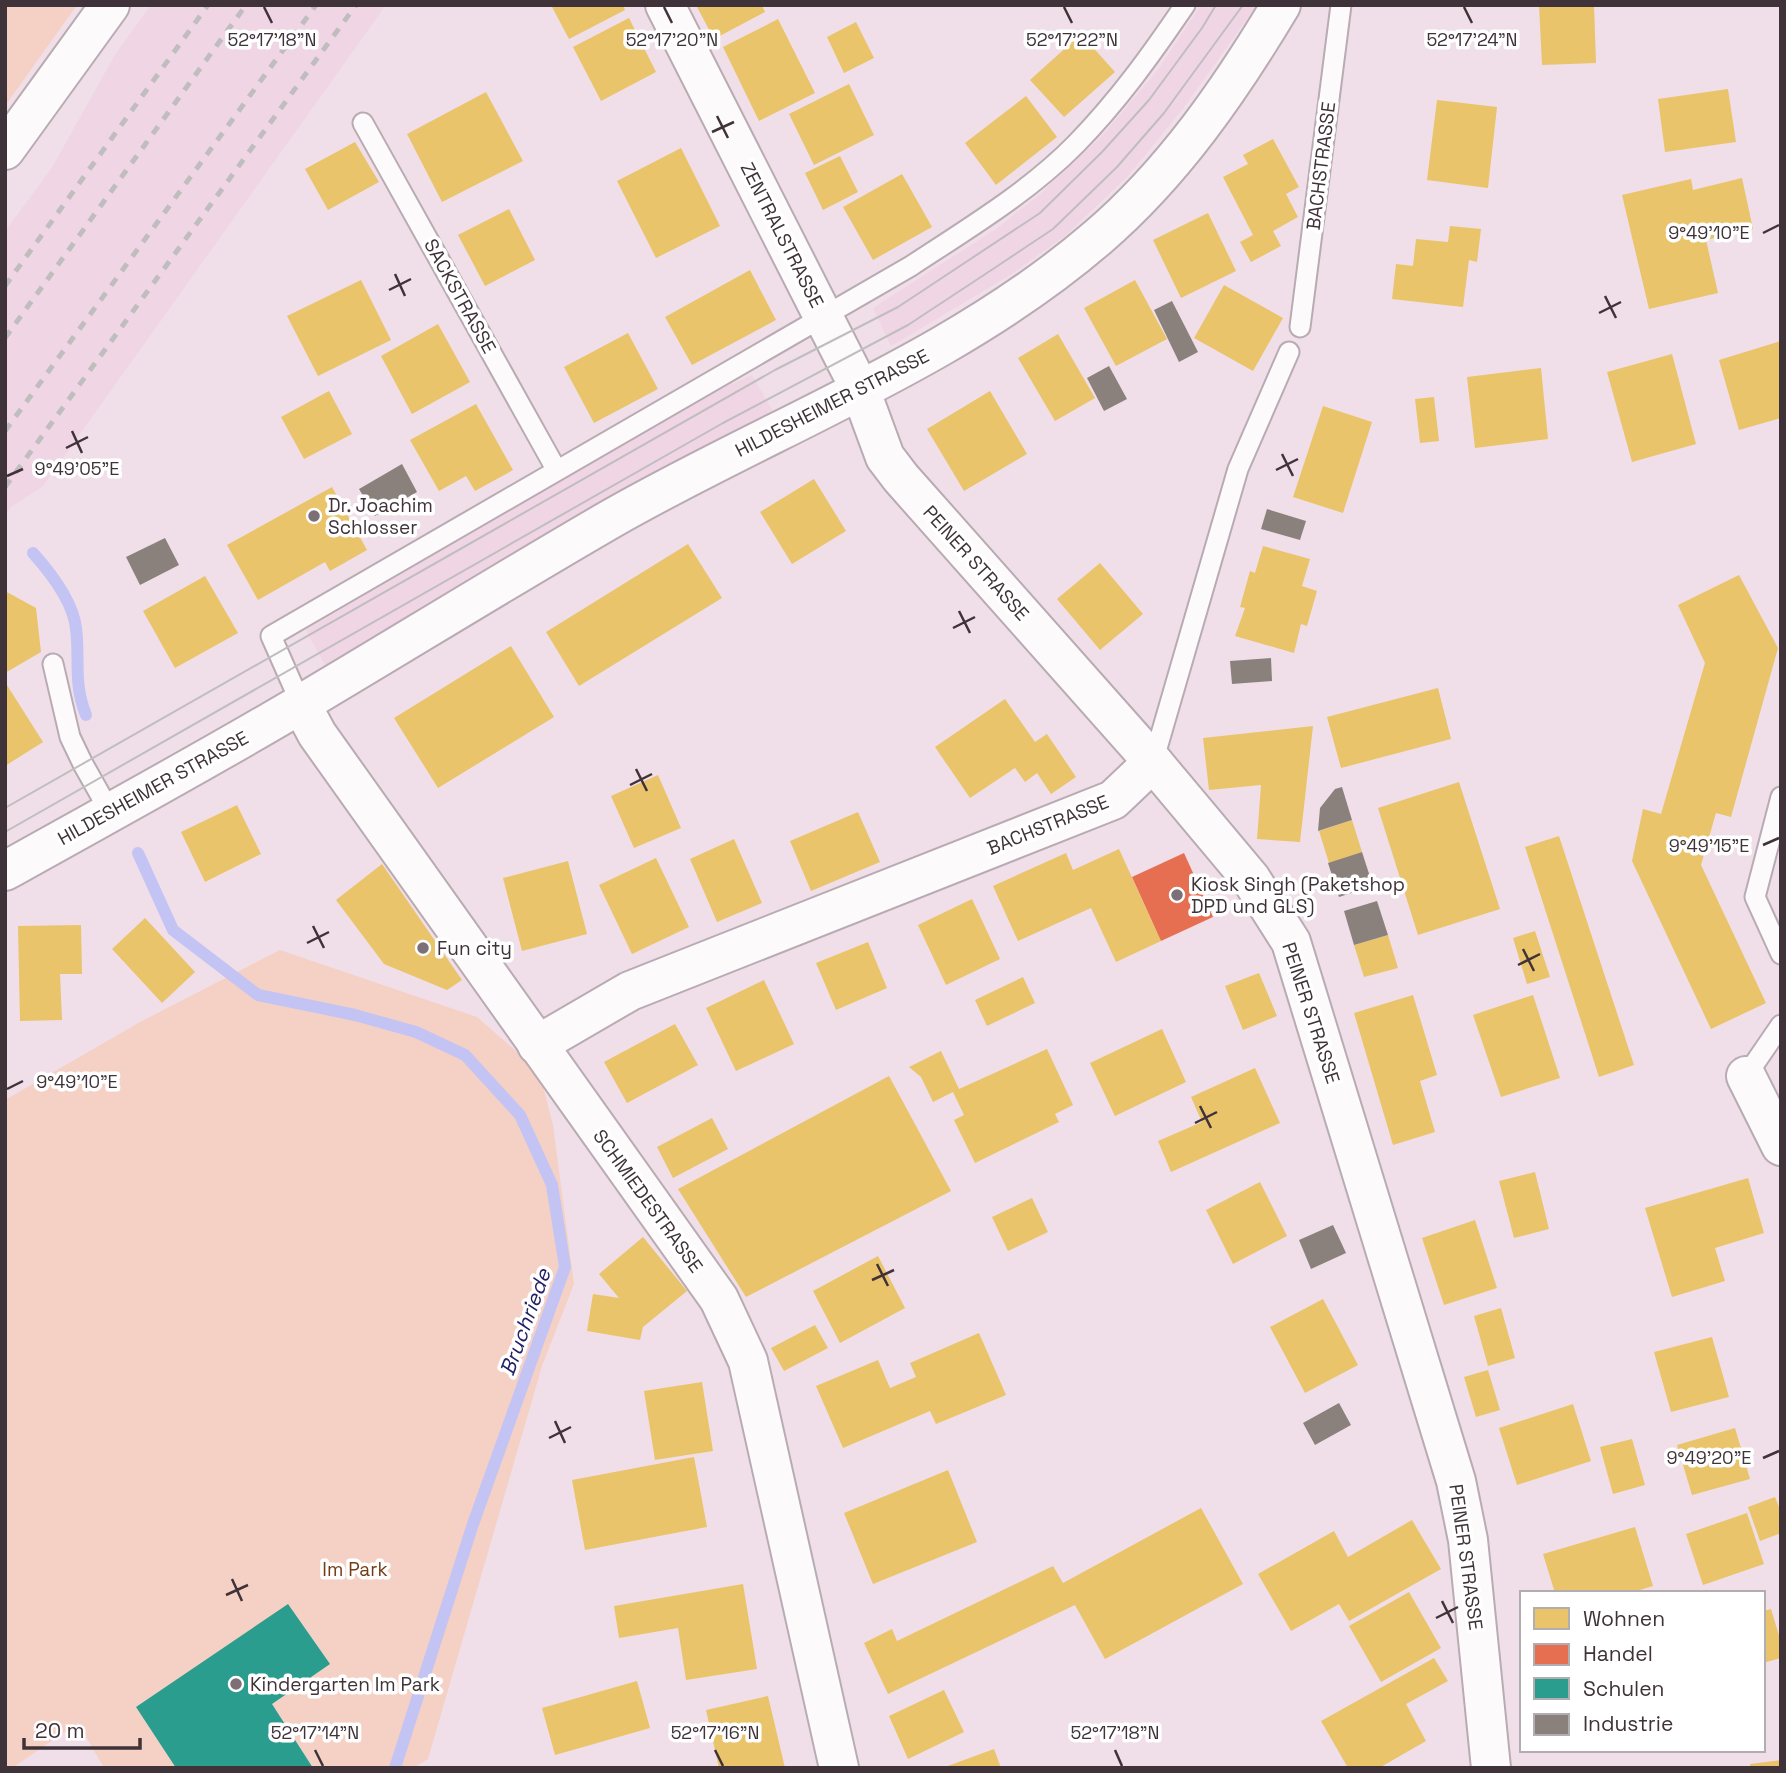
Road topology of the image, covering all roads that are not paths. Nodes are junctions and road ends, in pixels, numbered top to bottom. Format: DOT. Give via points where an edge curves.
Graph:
graph roads {
  1 [pos="110,5"];
  2 [pos="665,5"];
  3 [pos="1185,5"];
  4 [pos="1281,5"];
  5 [pos="1341,5"];
  6 [pos="363,123"];
  7 [pos="5,150"];
  8 [pos="823,316"];
  9 [pos="1300,327"];
  10 [pos="1289,352"];
  11 [pos="860,390"];
  12 [pos="556,469"];
  13 [pos="53,664"];
  14 [pos="301,704"];
  15 [pos="1153,762"];
  16 [pos="1781,797"];
  17 [pos="110,812"];
  18 [pos="5,872"];
  19 [pos="1781,954"];
  20 [pos="1781,1025"];
  21 [pos="537,1045"];
  22 [pos="1746,1076"];
  23 [pos="1781,1146"];
  24 [pos="839,1768"];
  25 [pos="1491,1768"];
  1 -- 7 [label="street"];
  2 -- 8 [label="street, ZENTRALSTRASSE"];
  3 -- 8 [label="lane" via="1137,75 1074,146 1004,205"];
  4 -- 11 [label="street, HILDESHEIMER STRASSE" via="1204,123 1150,187 1098,238 1031,289 922,358"];
  5 -- 9 [label="lane, BACHSTRASSE"];
  6 -- 12 [label="lane, SACKSTRASSE"];
  8 -- 11 [label="street, ZENTRALSTRASSE"];
  8 -- 12 [label="lane"];
  10 -- 15 [label="lane" via="1238,470"];
  11 -- 14 [label="street, HILDESHEIMER STRASSE" via="610,520"];
  11 -- 15 [label="street, PEINER STRASSE" via="885,457 901,478"];
  12 -- 14 [label="lane" via="271,636"];
  13 -- 17 [label="lane" via="70,737"];
  14 -- 17 [label="street, HILDESHEIMER STRASSE"];
  14 -- 21 [label="street, SCHMIEDESTRASSE" via="317,734"];
  15 -- 21 [label="street, BACHSTRASSE" via="1113,800 629,990"];
  15 -- 25 [label="street, PEINER STRASSE" via="1251,879 1291,942 1456,1481 1468,1540"];
  16 -- 19 [label="lane" via="1755,897"];
  17 -- 18 [label="street, HILDESHEIMER STRASSE"];
  20 -- 22 [label="lane"];
  21 -- 24 [label="street, SCHMIEDESTRASSE" via="719,1299 748,1361"];
  22 -- 23 [label="street"];
}
